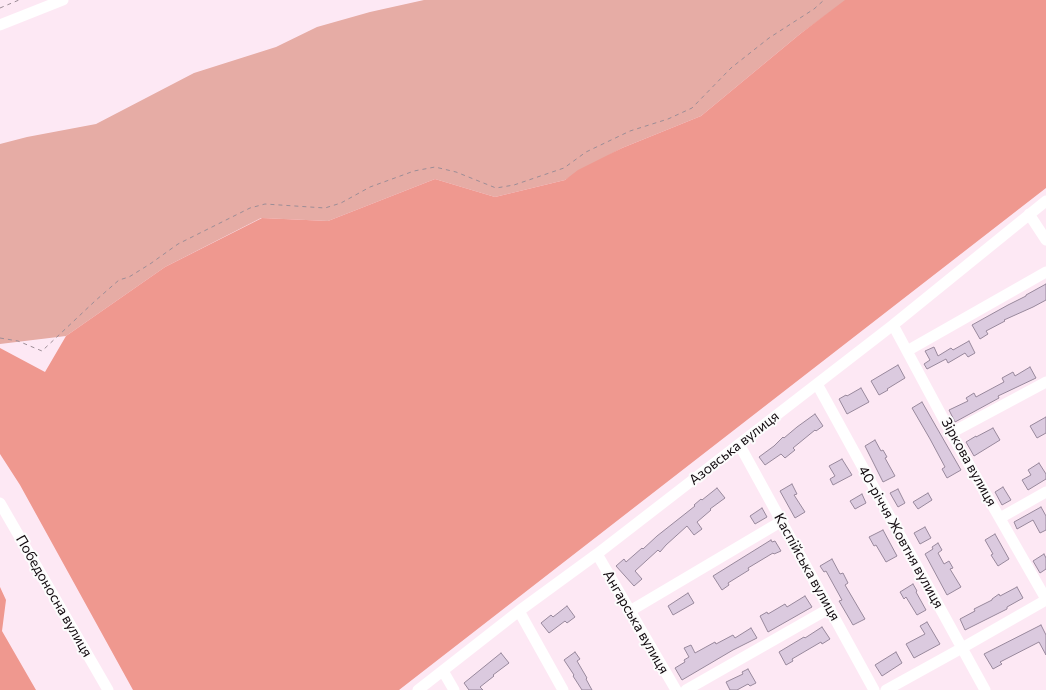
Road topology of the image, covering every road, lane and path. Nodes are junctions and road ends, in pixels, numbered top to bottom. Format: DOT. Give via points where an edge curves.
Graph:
graph roads {
  1 [pos="19,0"];
  2 [pos="63,0"];
  3 [pos="824,0"];
  4 [pos="44,4"];
  5 [pos="0,8"];
  6 [pos="0,25"];
  7 [pos="1046,201"];
  8 [pos="1029,214"];
  9 [pos="1046,240"];
  10 [pos="1046,272"];
  11 [pos="893,325"];
  12 [pos="0,338"];
  13 [pos="907,351"];
  14 [pos="1046,382"];
  15 [pos="817,384"];
  16 [pos="952,433"];
  17 [pos="739,444"];
  18 [pos="1046,492"];
  19 [pos="0,503"];
  20 [pos="1000,518"];
  21 [pos="782,521"];
  22 [pos="597,554"];
  23 [pos="1046,599"];
  24 [pos="830,608"];
  25 [pos="519,611"];
  26 [pos="630,611"];
  27 [pos="962,648"];
  28 [pos="443,671"];
  29 [pos="108,690"];
  30 [pos="418,690"];
  31 [pos="454,690"];
  32 [pos="563,690"];
  33 [pos="676,690"];
  34 [pos="686,690"];
  35 [pos="874,690"];
  36 [pos="886,690"];
  37 [pos="985,690"];
  1 -- 5 [label="path"];
  2 -- 4 [label="street"];
  3 -- 12 [label="path" via="732,68 692,108 630,131 586,152 564,168 496,188 436,167 414,171 370,187 326,208 266,204 250,208 178,244 129,277 118,280 42,351"];
  4 -- 6 [label="street"];
  7 -- 8 [label="street, Азовська вулиця"];
  8 -- 9 [label="street"];
  8 -- 11 [label="street, Азовська вулиця"];
  10 -- 13 [label="street"];
  11 -- 13 [label="street, Зіркова вулиця"];
  11 -- 15 [label="street, Азовська вулиця"];
  13 -- 16 [label="street, Зіркова вулиця"];
  14 -- 16 [label="street"];
  15 -- 17 [label="street, Азовська вулиця"];
  15 -- 27 [label="street, 40-річчя Жовтня вулиця"];
  16 -- 20 [label="street, Зіркова вулиця"];
  17 -- 21 [label="street, Каспійська вулиця"];
  17 -- 22 [label="street, Азовська вулиця"];
  18 -- 20 [label="street"];
  19 -- 29 [label="street, Победоносна вулиця"];
  20 -- 23 [label="street, Зіркова вулиця"];
  21 -- 24 [label="street, Каспійська вулиця"];
  21 -- 26 [label="street"];
  22 -- 25 [label="street, Азовська вулиця"];
  22 -- 26 [label="street, Ангарська вулиця"];
  23 -- 27 [label="street"];
  24 -- 34 [label="street"];
  24 -- 35 [label="street, Каспійська вулиця"];
  25 -- 28 [label="street, Азовська вулиця"];
  25 -- 32 [label="street"];
  26 -- 33 [label="street, Ангарська вулиця"];
  27 -- 36 [label="street"];
  27 -- 37 [label="street, 40-річчя Жовтня вулиця"];
  28 -- 30 [label="street, Азовська вулиця"];
  28 -- 31 [label="street"];
}
